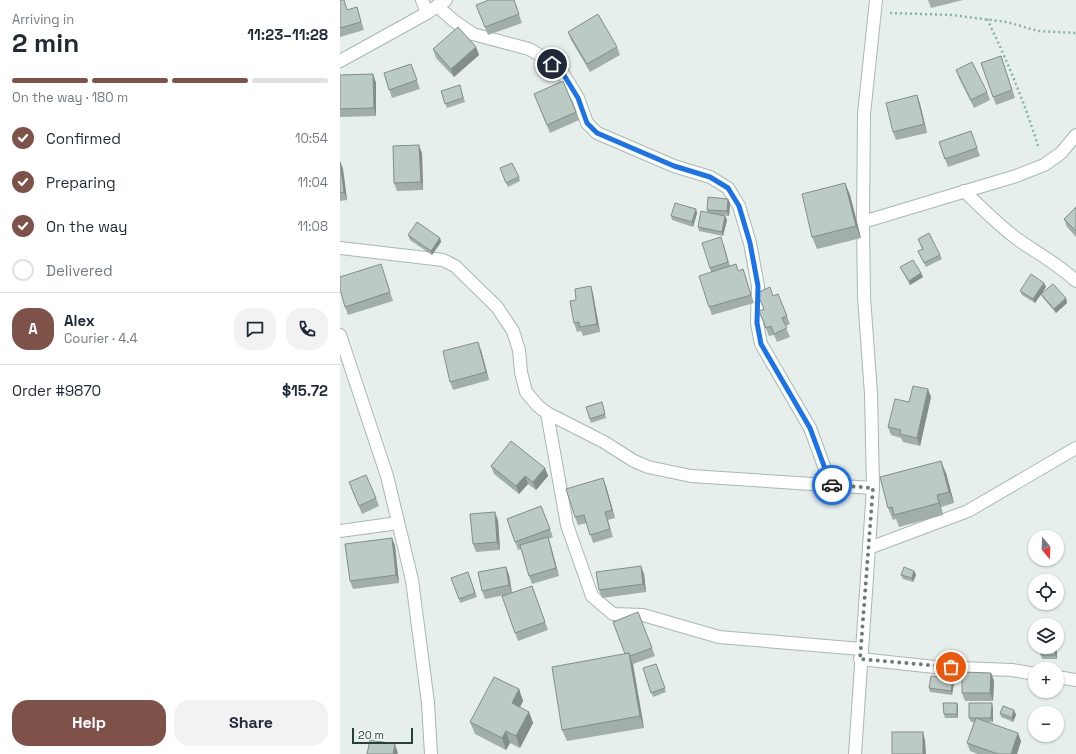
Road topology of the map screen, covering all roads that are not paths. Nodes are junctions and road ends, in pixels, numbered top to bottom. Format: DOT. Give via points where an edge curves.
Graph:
graph roads {
  1 [pos="422,0"];
  2 [pos="876,0"];
  3 [pos="441,3"];
  4 [pos="427,13"];
  5 [pos="340,61"];
  6 [pos="1076,135"];
  7 [pos="964,191"];
  8 [pos="863,222"];
  9 [pos="340,248"];
  10 [pos="1076,280"];
  11 [pos="341,343"];
  12 [pos="546,414"];
  13 [pos="1076,448"];
  14 [pos="831,485"];
  15 [pos="873,488"];
  16 [pos="398,523"];
  17 [pos="340,531"];
  18 [pos="869,548"];
  19 [pos="861,654"];
  20 [pos="1028,673"];
  21 [pos="1064,678"];
  22 [pos="1076,680"];
  23 [pos="431,754"];
  24 [pos="855,754"];
  1 -- 4 [label="street"];
  2 -- 8 [label="street" via="864,114"];
  3 -- 4 [label="street"];
  3 -- 14 [label="street" via="454,21 473,34 529,49 562,72 578,98 587,123 597,133 674,166 710,177 728,188 739,206 750,243 758,286 757,323 761,344 810,428"];
  4 -- 5 [label="street"];
  6 -- 7 [label="street" via="1061,153 1044,165"];
  7 -- 8 [label="street"];
  7 -- 10 [label="street" via="1018,240"];
  8 -- 15 [label="street"];
  9 -- 12 [label="street" via="443,260 454,266 497,307 513,331 526,392"];
  11 -- 16 [label="street" via="387,476"];
  12 -- 14 [label="street" via="648,467 691,476"];
  12 -- 19 [label="street" via="567,525 592,596 613,614 642,615 719,637"];
  13 -- 18 [label="street" via="968,511"];
  14 -- 15 [label="street"];
  15 -- 18 [label="street"];
  16 -- 17 [label="street"];
  16 -- 23 [label="street" via="412,580 428,703"];
  18 -- 19 [label="street"];
  19 -- 20 [label="street" via="935,666"];
  19 -- 24 [label="street"];
  21 -- 22 [label="street"];
}
